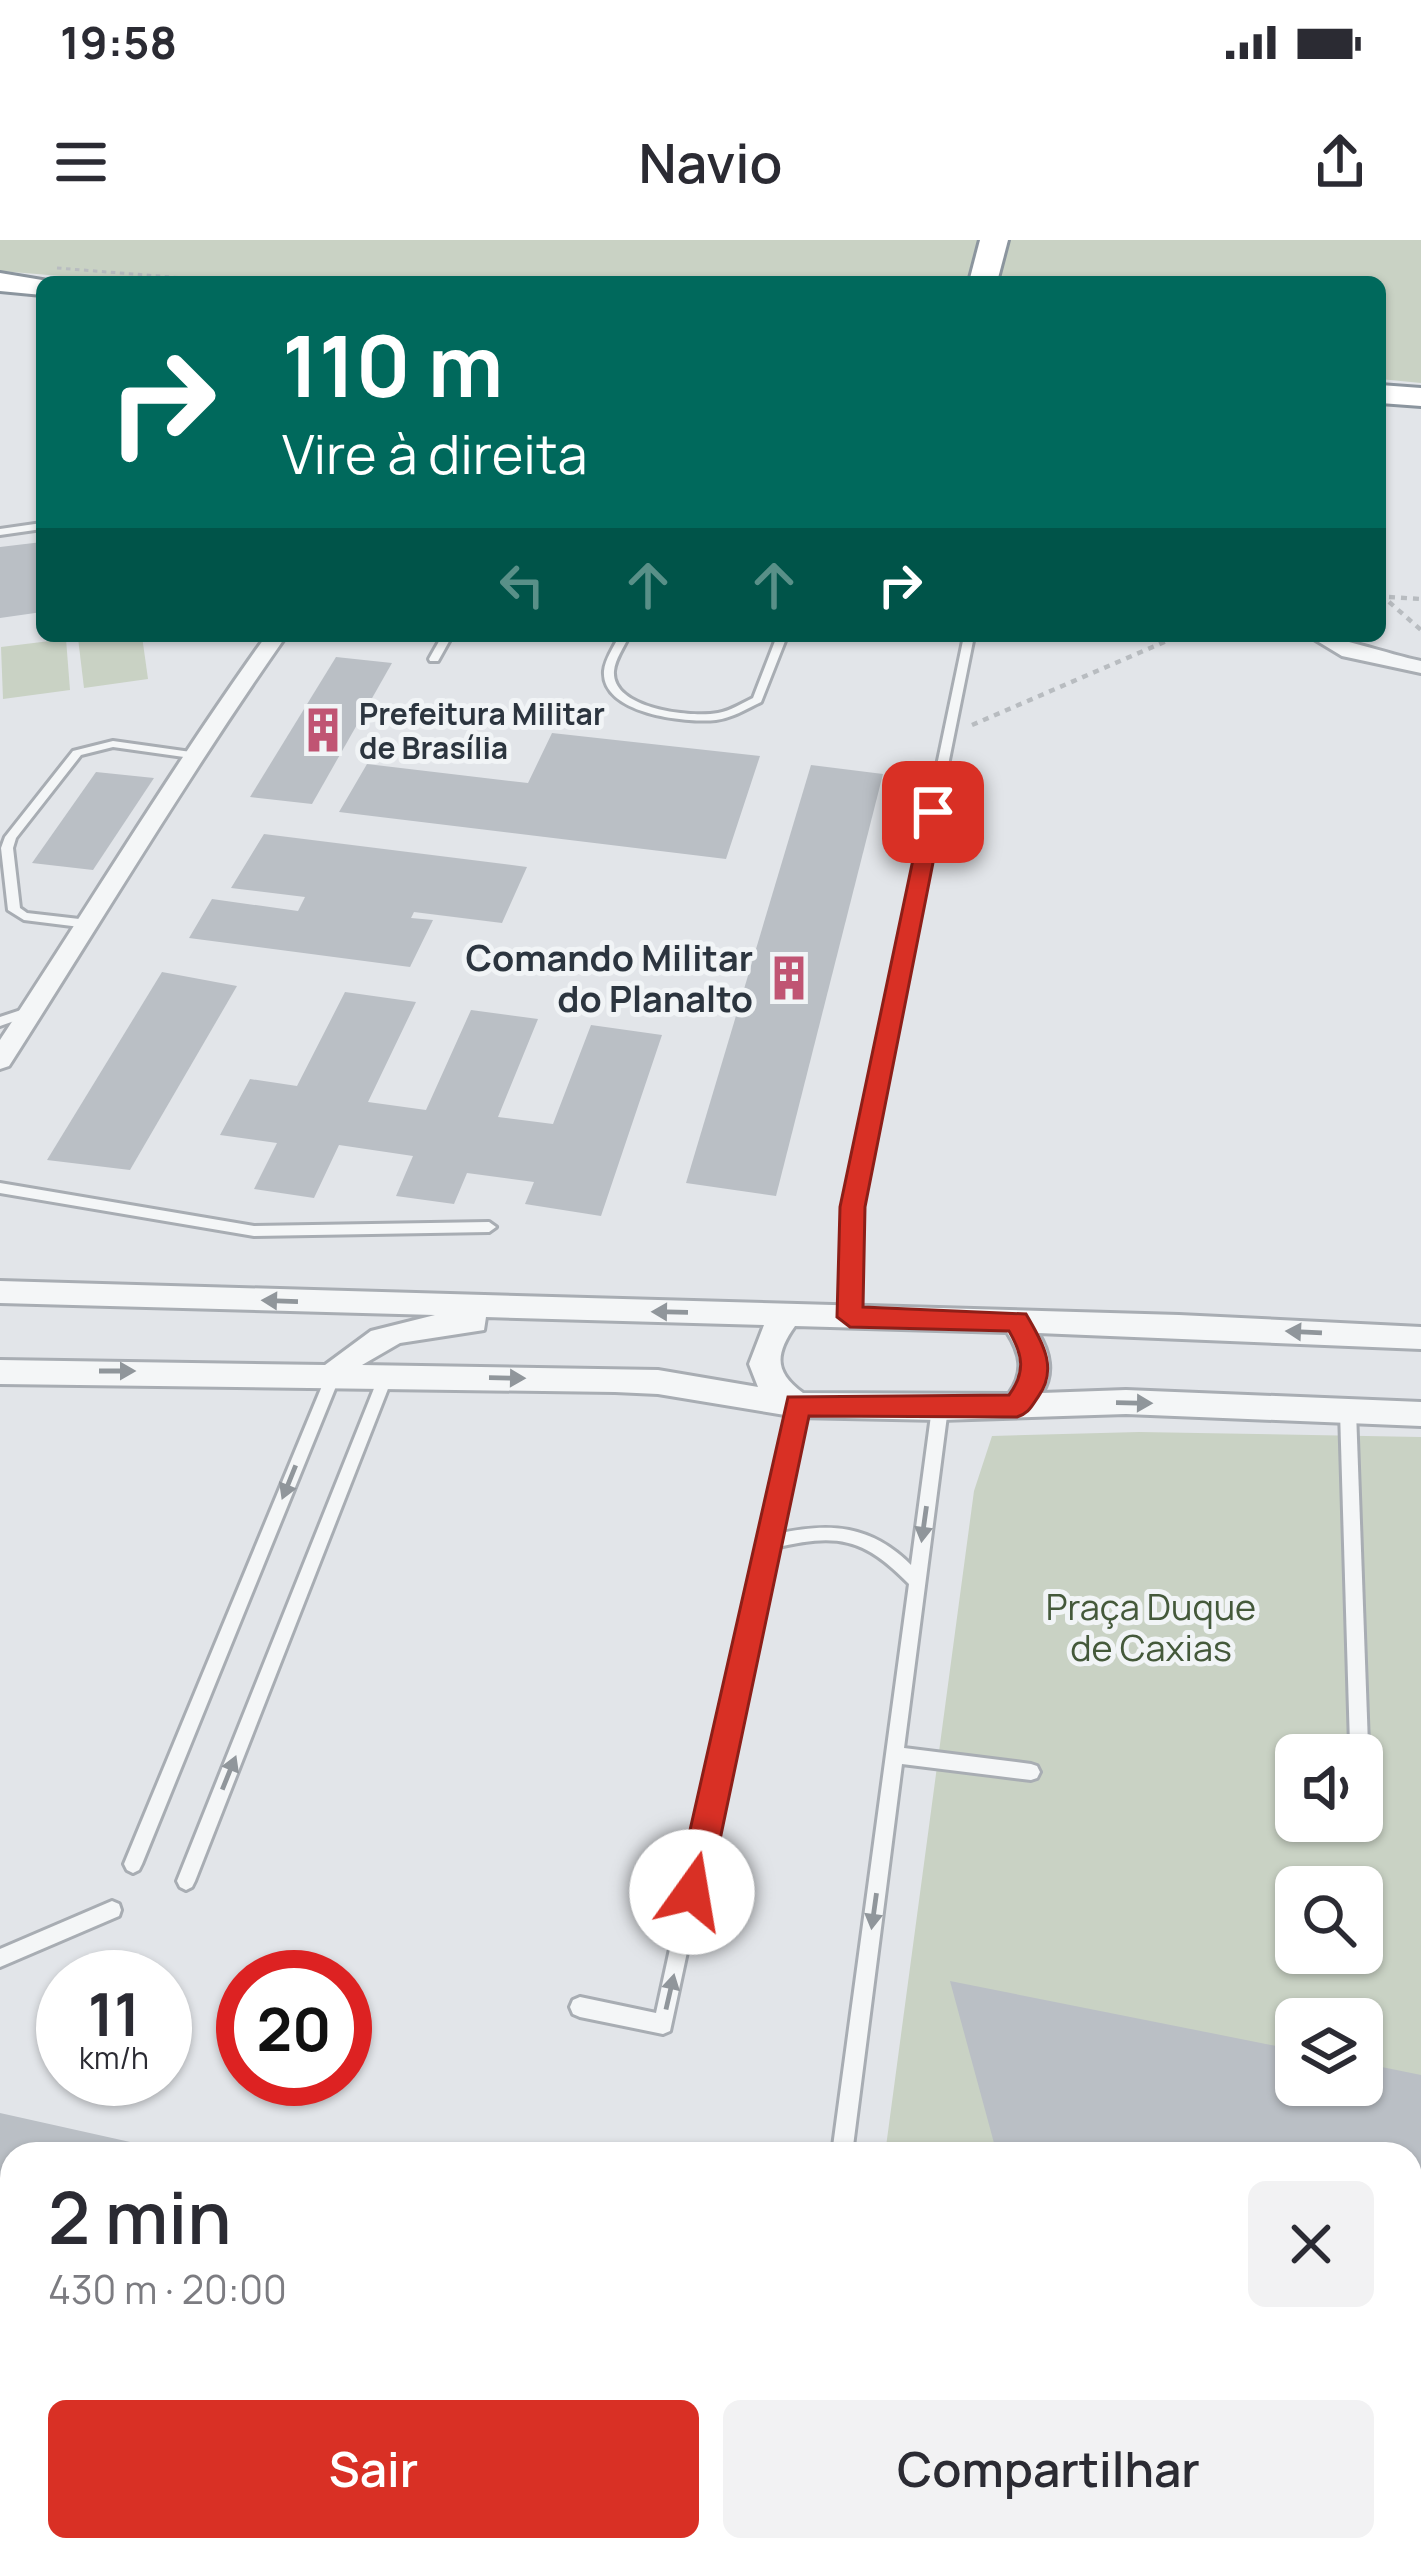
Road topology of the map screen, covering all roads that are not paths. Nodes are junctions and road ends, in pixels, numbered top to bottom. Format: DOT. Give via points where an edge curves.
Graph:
graph roads {
  1 [pos="994,240"];
  2 [pos="985,276"];
  3 [pos="36,277"];
  4 [pos="0,282"];
  5 [pos="1386,394"];
  6 [pos="1421,397"];
  7 [pos="36,527"];
  8 [pos="0,532"];
  9 [pos="272,642"];
  10 [pos="444,642"];
  11 [pos="621,642"];
  12 [pos="780,642"];
  13 [pos="968,642"];
  14 [pos="1330,642"];
  15 [pos="434,659"];
  16 [pos="1421,667"];
  17 [pos="191,755"];
  18 [pos="88,924"];
  19 [pos="33,1010"];
  20 [pos="0,1022"];
  21 [pos="0,1060"];
  22 [pos="0,1189"];
  23 [pos="489,1227"];
  24 [pos="0,1292"];
  25 [pos="557,1311"];
  26 [pos="787,1315"];
  27 [pos="850,1317"];
  28 [pos="1016,1322"];
  29 [pos="1421,1338"];
  30 [pos="0,1372"];
  31 [pos="334,1374"];
  32 [pos="386,1376"];
  33 [pos="797,1405"];
  34 [pos="1017,1406"];
  35 [pos="940,1408"];
  36 [pos="1348,1411"];
  37 [pos="1421,1414"];
  38 [pos="771,1543"];
  39 [pos="916,1581"];
  40 [pos="1359,1734"];
  41 [pos="895,1755"];
  42 [pos="1031,1772"];
  43 [pos="133,1864"];
  44 [pos="186,1881"];
  45 [pos="112,1910"];
  46 [pos="0,1958"];
  47 [pos="580,2007"];
  48 [pos="844,2142"];
  1 -- 2 [label="highway"];
  3 -- 4 [label="highway"];
  5 -- 6 [label="highway"];
  7 -- 8 [label="lane"];
  9 -- 17 [label="street"];
  10 -- 15 [label="lane"];
  11 -- 12 [label="lane" via="608,673 622,701 715,717 757,700"];
  13 -- 27 [label="lane" via="852,1207"];
  14 -- 16 [label="street"];
  17 -- 18 [label="street"];
  17 -- 18 [label="lane" via="113,744 77,753 10,837 14,910"];
  18 -- 19 [label="street"];
  19 -- 20 [label="lane"];
  19 -- 21 [label="street"];
  22 -- 23 [label="lane" via="254,1231"];
  25 -- 24 [label="street, one-way"];
  26 -- 25 [label="street, one-way"];
  25 -- 31 [label="street" via="375,1338"];
  26 -- 27 [label="street"];
  26 -- 33 [label="street" via="762,1356 774,1389"];
  27 -- 28 [label="street"];
  29 -- 28 [label="street, one-way"];
  28 -- 34 [label="street" via="1033,1349 1035,1380"];
  30 -- 31 [label="street, one-way"];
  31 -- 32 [label="street"];
  31 -- 43 [label="lane, one-way"];
  32 -- 33 [label="street, one-way" via="658,1382"];
  44 -- 32 [label="lane, one-way"];
  33 -- 35 [label="street"];
  33 -- 38 [label="lane"];
  34 -- 35 [label="street"];
  34 -- 36 [label="street, one-way"];
  35 -- 39 [label="lane, one-way"];
  36 -- 37 [label="street"];
  36 -- 40 [label="lane"];
  38 -- 39 [label="lane" via="808,1532 849,1533 891,1552"];
  47 -- 38 [label="lane, one-way" via="663,2024"];
  39 -- 41 [label="lane"];
  41 -- 42 [label="lane"];
  41 -- 48 [label="lane, one-way"];
  45 -- 46 [label="lane"];
}
